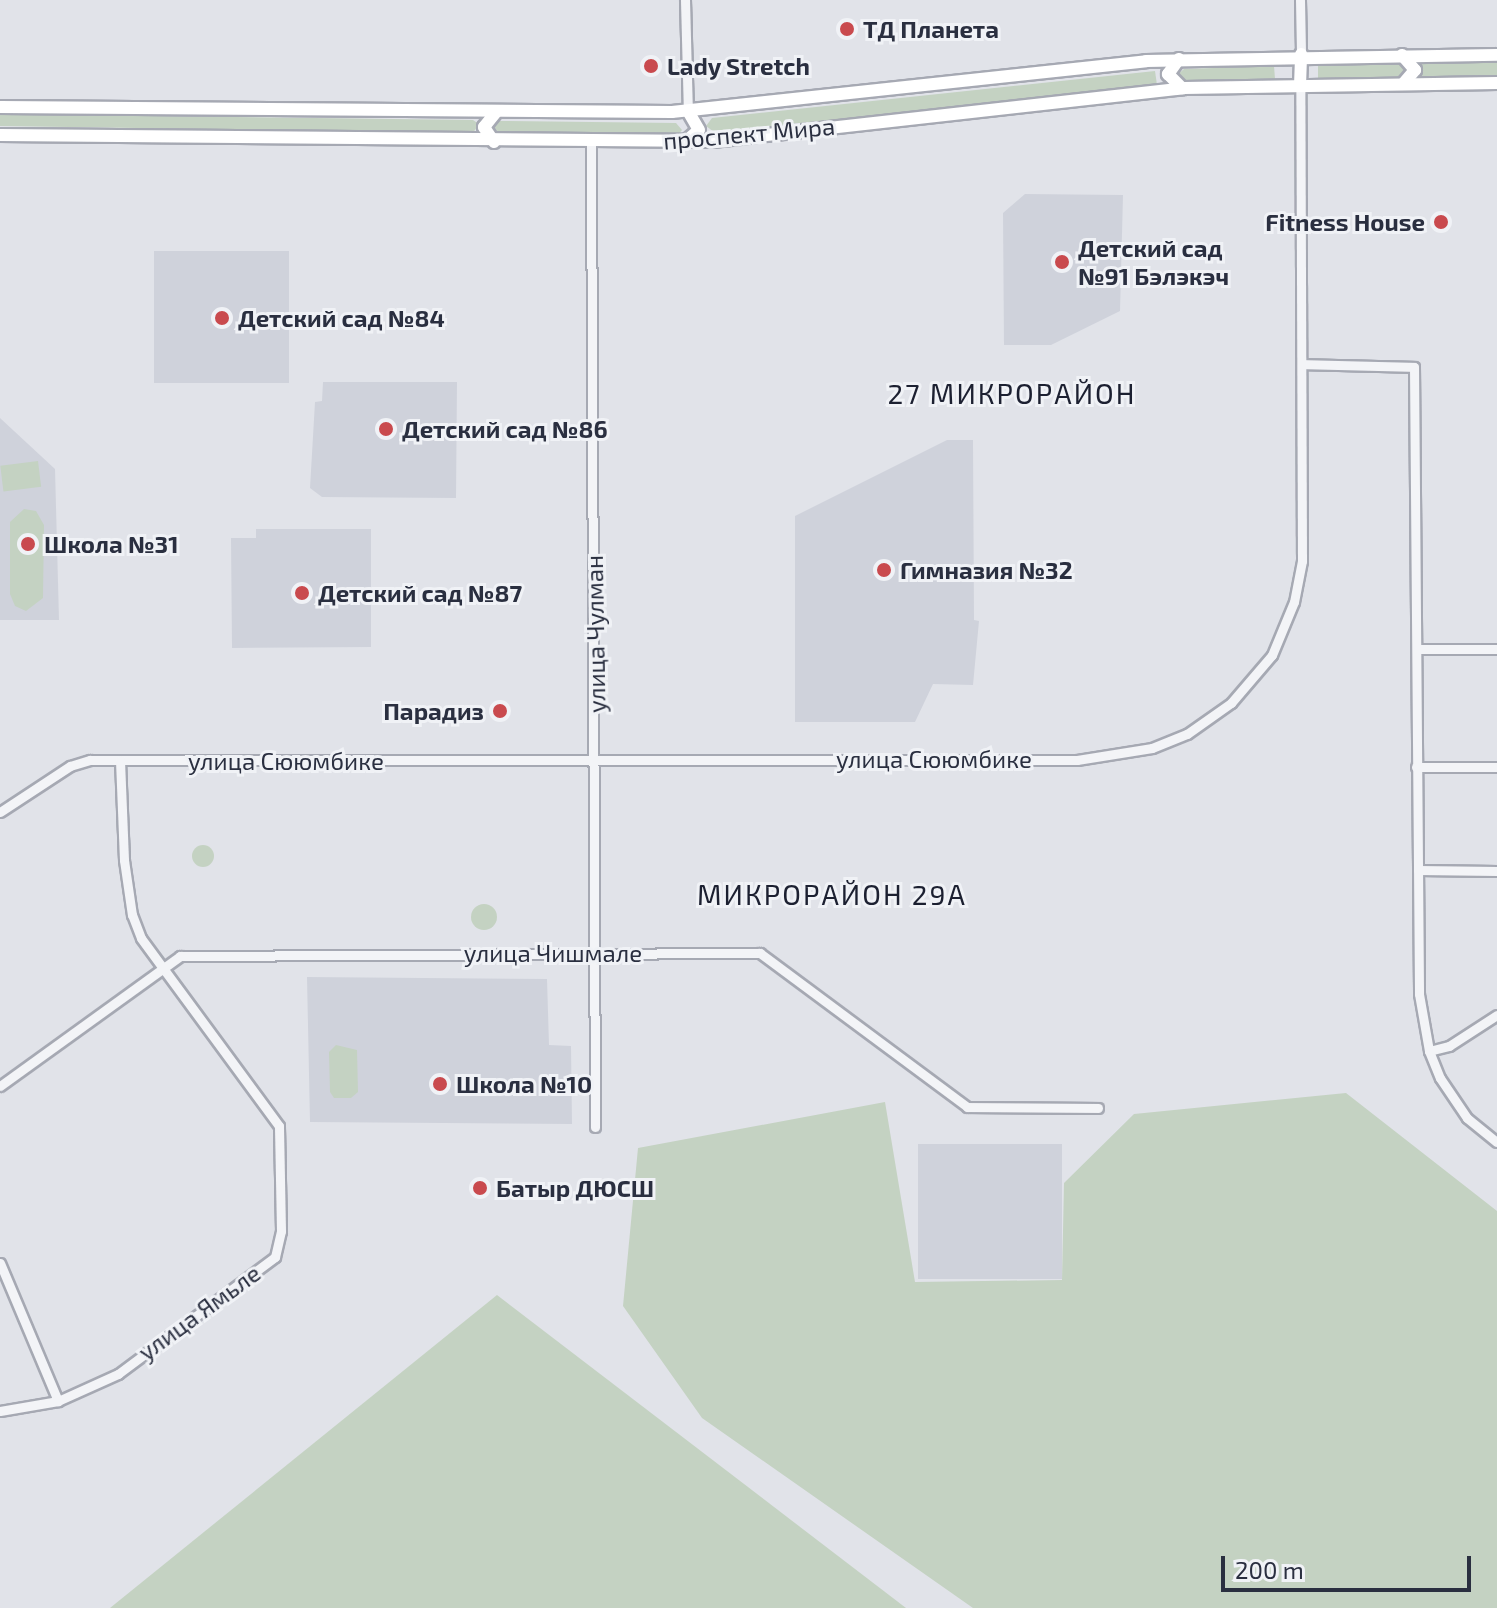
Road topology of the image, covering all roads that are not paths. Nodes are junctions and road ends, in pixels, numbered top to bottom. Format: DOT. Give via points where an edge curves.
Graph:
graph roads {
  1 [pos="685,0"];
  2 [pos="1300,0"];
  3 [pos="1301,54"];
  4 [pos="1400,55"];
  5 [pos="1497,55"];
  6 [pos="1182,59"];
  7 [pos="1497,83"];
  8 [pos="1399,85"];
  9 [pos="1300,86"];
  10 [pos="1184,88"];
  11 [pos="0,107"];
  12 [pos="688,111"];
  13 [pos="496,112"];
  14 [pos="0,135"];
  15 [pos="591,141"];
  16 [pos="494,142"];
  17 [pos="685,142"];
  18 [pos="1302,364"];
  19 [pos="1418,649"];
  20 [pos="1497,649"];
  21 [pos="596,758"];
  22 [pos="120,760"];
  23 [pos="1416,767"];
  24 [pos="1497,767"];
  25 [pos="0,812"];
  26 [pos="1418,870"];
  27 [pos="1497,871"];
  28 [pos="598,951"];
  29 [pos="162,966"];
  30 [pos="1497,1015"];
  31 [pos="1429,1051"];
  32 [pos="0,1086"];
  33 [pos="1098,1108"];
  34 [pos="595,1127"];
  35 [pos="1497,1142"];
  36 [pos="0,1263"];
  37 [pos="58,1401"];
  38 [pos="0,1411"];
  1 -- 12 [label="street"];
  2 -- 3 [label="street"];
  3 -- 4 [label="main road, проспект Мира"];
  3 -- 6 [label="main road, проспект Мира"];
  3 -- 9 [label="main road"];
  4 -- 5 [label="main road, проспект Мира"];
  4 -- 8 [label="main road" via="1410,59 1415,70"];
  6 -- 10 [label="main road" via="1168,74 1173,85"];
  6 -- 12 [label="main road, проспект Мира"];
  7 -- 8 [label="main road, проспект Мира"];
  8 -- 9 [label="main road, проспект Мира"];
  9 -- 10 [label="main road, проспект Мира"];
  9 -- 18 [label="street, улица Сююмбике"];
  10 -- 17 [label="main road, проспект Мира"];
  11 -- 13 [label="main road, проспект Мира"];
  12 -- 13 [label="main road, проспект Мира"];
  12 -- 17 [label="main road" via="699,130"];
  13 -- 16 [label="main road" via="484,124"];
  14 -- 16 [label="main road, проспект Мира"];
  15 -- 16 [label="main road, проспект Мира"];
  15 -- 17 [label="main road, проспект Мира"];
  15 -- 21 [label="street, улица Чулман"];
  18 -- 19 [label="street" via="1414,367"];
  18 -- 21 [label="street, улица Сююмбике" via="1302,561 1294,602 1263,668 1231,703 1187,734 1152,748 1077,760"];
  19 -- 20 [label="street"];
  19 -- 23 [label="street"];
  21 -- 22 [label="street, улица Сююмбике"];
  21 -- 28 [label="street, улица Чулман"];
  22 -- 25 [label="street, улица Сююмбике" via="70,766"];
  22 -- 29 [label="street" via="127,892 141,938"];
  23 -- 24 [label="street"];
  23 -- 26 [label="street"];
  26 -- 27 [label="street"];
  26 -- 31 [label="street" via="1419,994"];
  28 -- 29 [label="street, улица Чишмале" via="201,953"];
  28 -- 33 [label="street, улица Чишмале" via="760,953 967,1107"];
  28 -- 34 [label="street, улица Чулман"];
  29 -- 32 [label="street, улица Чишмале"];
  29 -- 37 [label="street, улица Ямьле" via="279,1126 281,1231 275,1257 118,1374"];
  30 -- 31 [label="street" via="1449,1046"];
  31 -- 35 [label="street" via="1457,1106"];
  36 -- 37 [label="street"];
  37 -- 38 [label="street, улица Ямьле"];
}
